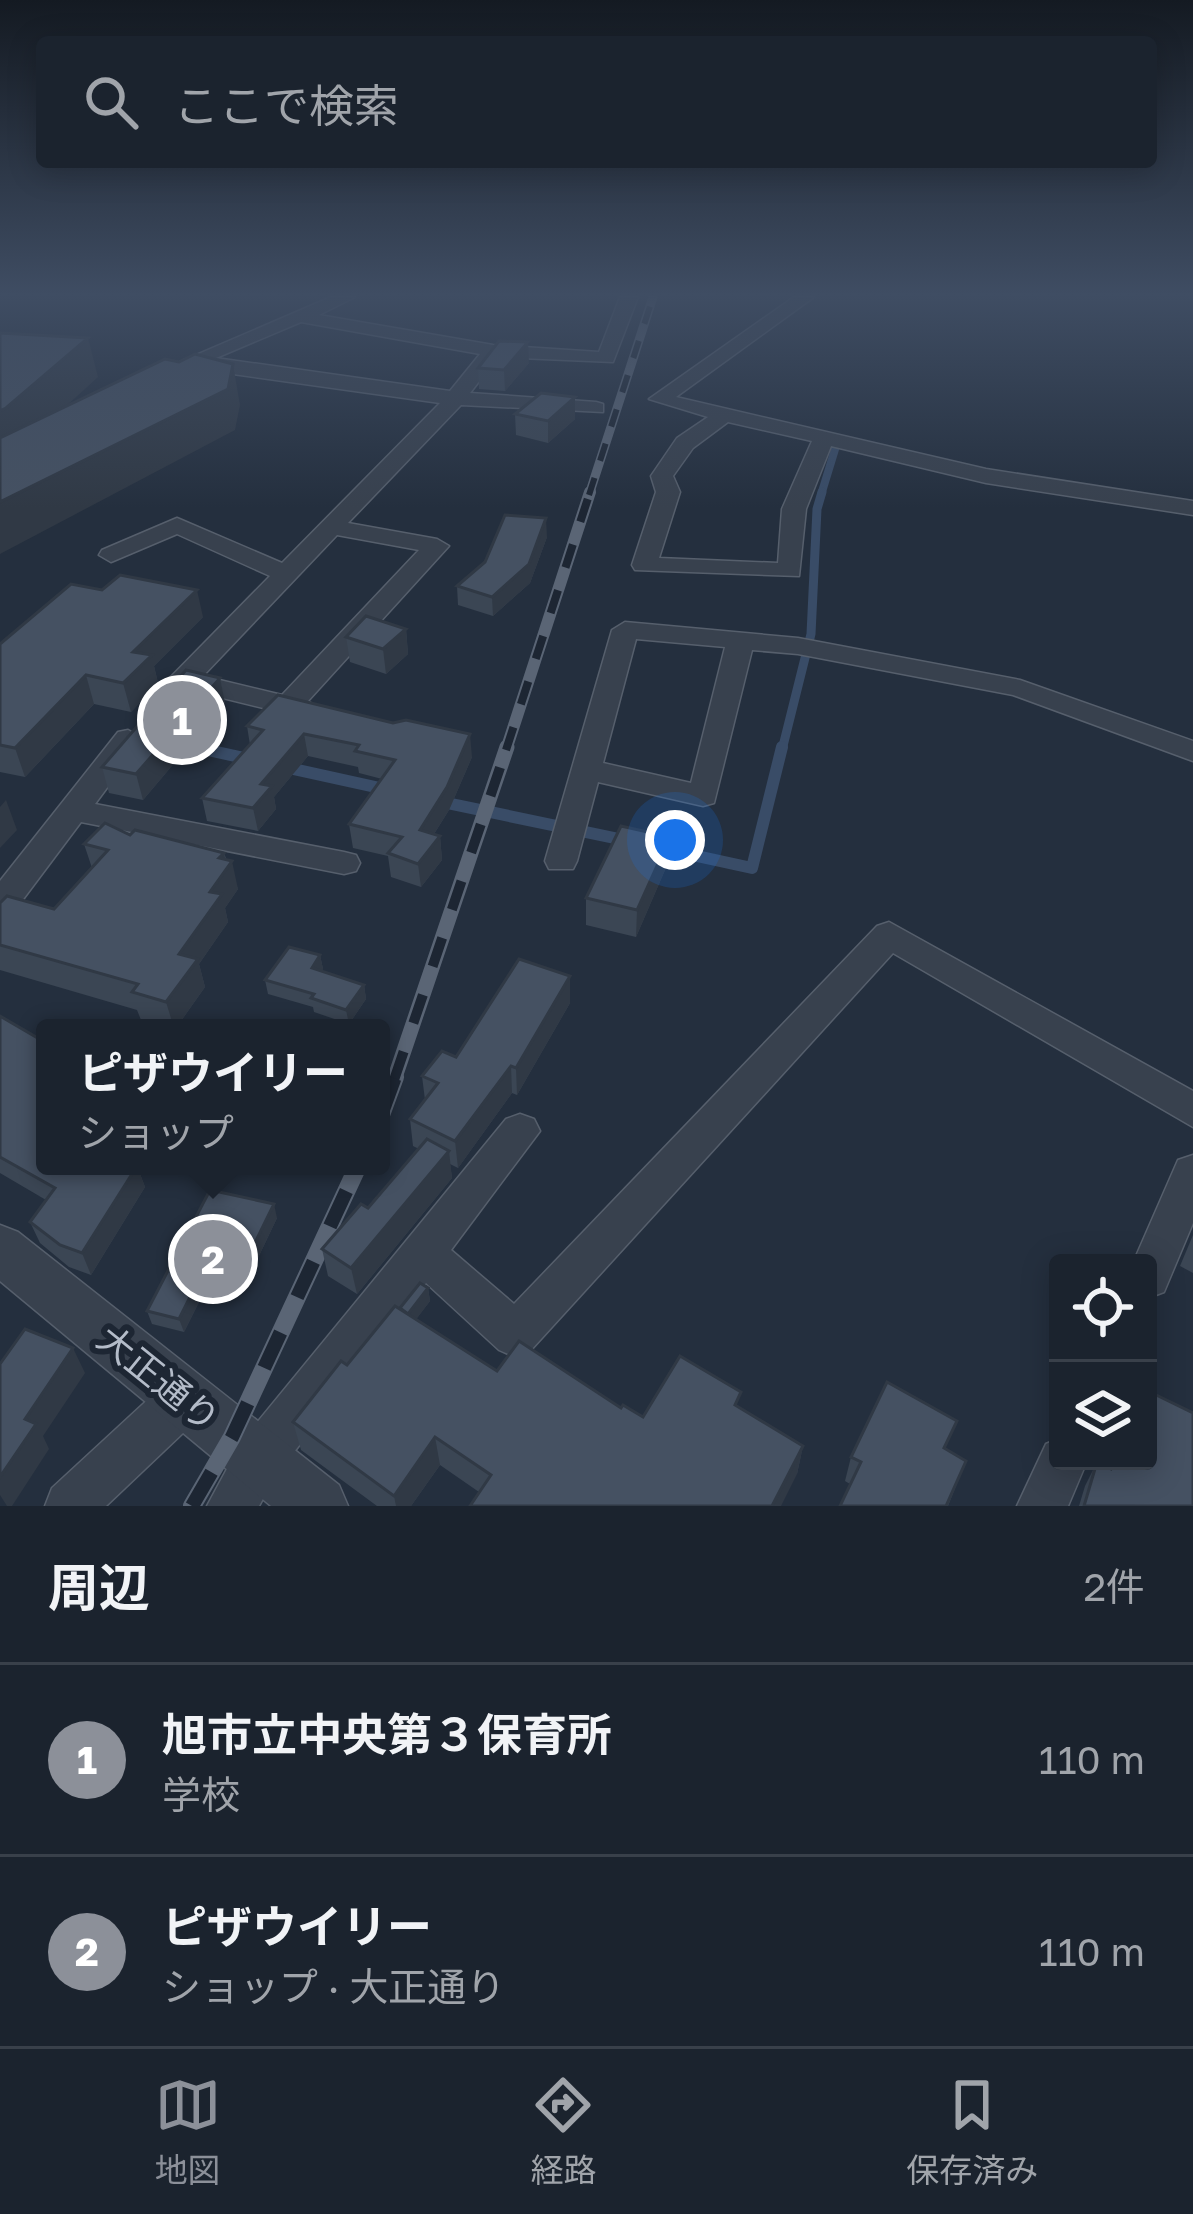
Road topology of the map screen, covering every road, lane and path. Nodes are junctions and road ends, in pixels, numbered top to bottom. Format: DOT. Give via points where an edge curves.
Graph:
graph roads {
  1 [pos="180,367"];
  2 [pos="232,367"];
  3 [pos="480,367"];
  4 [pos="704,367"];
  5 [pos="171,372"];
  6 [pos="454,401"];
  7 [pos="596,408"];
  8 [pos="724,415"];
  9 [pos="824,438"];
  10 [pos="1193,508"];
  11 [pos="332,527"];
  12 [pos="111,555"];
  13 [pos="286,574"];
  14 [pos="740,642"];
  15 [pos="184,680"];
  16 [pos="289,705"];
  17 [pos="332,716"];
  18 [pos="1193,752"];
  19 [pos="589,770"];
  20 [pos="73,810"];
  21 [pos="561,861"];
  22 [pos="344,863"];
  23 [pos="0,905"];
  24 [pos="1193,1111"];
  25 [pos="520,1131"];
  26 [pos="1193,1173"];
  27 [pos="0,1249"];
  28 [pos="423,1252"];
  29 [pos="1157,1257"];
  30 [pos="185,1398"];
  31 [pos="1059,1470"];
  32 [pos="246,1482"];
  33 [pos="70,1506"];
  34 [pos="318,1506"];
  35 [pos="1042,1506"];
  1 -- 5 [label="street"];
  2 -- 6 [label="street"];
  3 -- 6 [label="street"];
  4 -- 8 [label="street" via="659,399"];
  6 -- 7 [label="street"];
  6 -- 11 [label="street"];
  8 -- 9 [label="street"];
  8 -- 9 [label="street" via="685,443 662,476 668,492 644,565 790,571 794,509"];
  9 -- 10 [label="street" via="986,476"];
  11 -- 13 [label="street"];
  11 -- 16 [label="street" via="437,546"];
  12 -- 13 [label="street" via="177,526"];
  13 -- 15 [label="street"];
  14 -- 18 [label="street" via="1020,688"];
  14 -- 19 [label="street" via="625,630"];
  14 -- 19 [label="street" via="703,796"];
  15 -- 16 [label="street"];
  15 -- 20 [label="street"];
  16 -- 17 [label="street"];
  19 -- 21 [label="street"];
  20 -- 22 [label="street"];
  20 -- 23 [label="street"];
  24 -- 28 [label="street" via="889,935 515,1335"];
  25 -- 28 [label="street"];
  26 -- 29 [label="street"];
  27 -- 30 [label="street, 大正通り"];
  28 -- 32 [label="street"];
  30 -- 32 [label="street, 大正通り"];
  30 -- 33 [label="street"];
  31 -- 35 [label="street"];
  32 -- 34 [label="street, 大正通り"];
}
